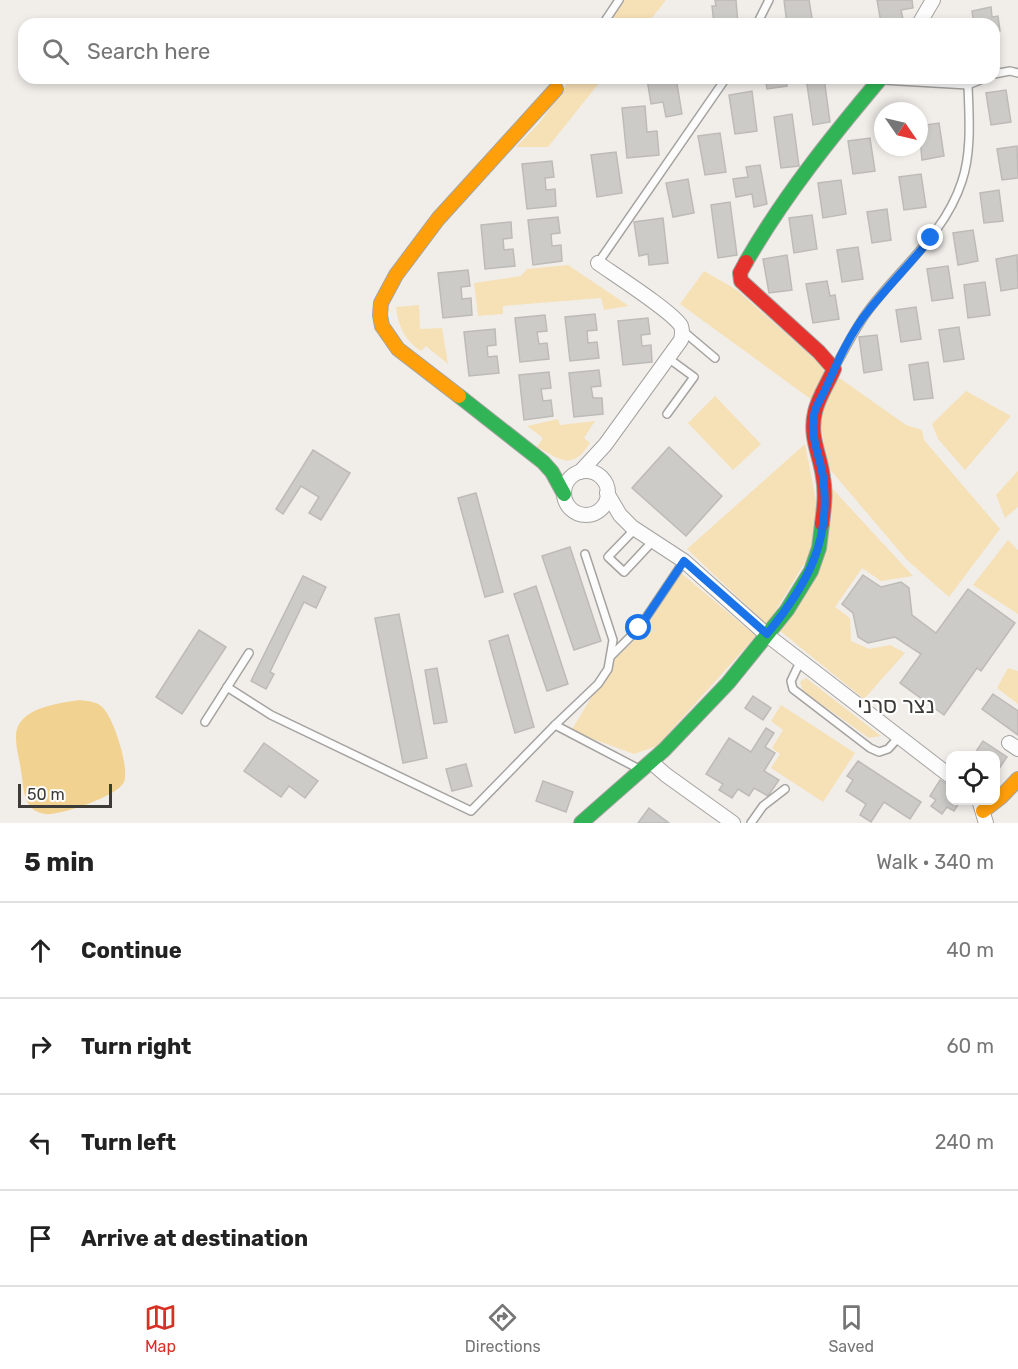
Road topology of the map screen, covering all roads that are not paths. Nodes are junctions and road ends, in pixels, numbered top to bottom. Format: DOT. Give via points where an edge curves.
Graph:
graph roads {
  1 [pos="619,0"];
  2 [pos="769,0"];
  3 [pos="933,0"];
  4 [pos="607,18"];
  5 [pos="760,18"];
  6 [pos="922,18"];
  7 [pos="1000,73"];
  8 [pos="1018,73"];
  9 [pos="722,84"];
  10 [pos="876,84"];
  11 [pos="954,84"];
  12 [pos="969,85"];
  13 [pos="558,86"];
  14 [pos="598,263"];
  15 [pos="682,330"];
  16 [pos="668,358"];
  17 [pos="715,358"];
  18 [pos="834,369"];
  19 [pos="667,414"];
  20 [pos="604,445"];
  21 [pos="543,462"];
  22 [pos="579,473"];
  23 [pos="605,487"];
  24 [pos="564,494"];
  25 [pos="591,514"];
  26 [pos="633,528"];
  27 [pos="653,541"];
  28 [pos="585,554"];
  29 [pos="684,561"];
  30 [pos="767,634"];
  31 [pos="249,653"];
  32 [pos="612,656"];
  33 [pos="801,660"];
  34 [pos="227,687"];
  35 [pos="205,722"];
  36 [pos="555,725"];
  37 [pos="899,737"];
  38 [pos="646,766"];
  39 [pos="946,772"];
  40 [pos="1018,779"];
  41 [pos="785,789"];
  42 [pos="983,812"];
  43 [pos="581,823"];
  44 [pos="733,823"];
  45 [pos="751,823"];
  1 -- 4 [label="lane"];
  2 -- 5 [label="lane"];
  3 -- 6 [label="street"];
  7 -- 8 [label="lane"];
  9 -- 14 [label="lane"];
  10 -- 18 [label="street" via="766,227 740,273 741,281"];
  11 -- 12 [label="lane"];
  12 -- 18 [label="lane" via="966,163 955,198 931,238 867,312"];
  13 -- 21 [label="street" via="439,218 393,279 380,308 380,321 398,350"];
  14 -- 15 [label="street" via="666,312"];
  15 -- 16 [label="street" via="681,340"];
  15 -- 17 [label="lane"];
  16 -- 19 [label="lane" via="694,377"];
  16 -- 20 [label="street"];
  18 -- 30 [label="street" via="815,411 813,429 825,496 819,548 811,571"];
  20 -- 22 [label="street"];
  20 -- 23 [label="street" via="600,457"];
  21 -- 22 [label="street"];
  21 -- 24 [label="street"];
  22 -- 23 [label="street" via="591,472"];
  22 -- 24 [label="street" via="566,483"];
  23 -- 25 [label="street" via="603,507"];
  23 -- 26 [label="street" via="620,515"];
  24 -- 25 [label="street" via="571,509"];
  25 -- 26 [label="street"];
  26 -- 27 [label="street"];
  26 -- 27 [label="lane" via="608,557 624,572"];
  27 -- 29 [label="street"];
  28 -- 32 [label="lane" via="613,640"];
  29 -- 30 [label="street"];
  29 -- 32 [label="lane" via="639,628"];
  30 -- 33 [label="street"];
  30 -- 38 [label="street" via="728,683"];
  31 -- 34 [label="lane"];
  32 -- 36 [label="lane" via="598,684"];
  33 -- 37 [label="street"];
  33 -- 37 [label="lane" via="791,681 793,689 870,748 879,752 888,749"];
  34 -- 35 [label="lane"];
  34 -- 36 [label="lane" via="271,715 471,811"];
  36 -- 38 [label="lane"];
  37 -- 39 [label="street"];
  38 -- 43 [label="street"];
  38 -- 44 [label="street" via="666,775"];
  40 -- 42 [label="street"];
  41 -- 45 [label="lane" via="763,806"];
}
